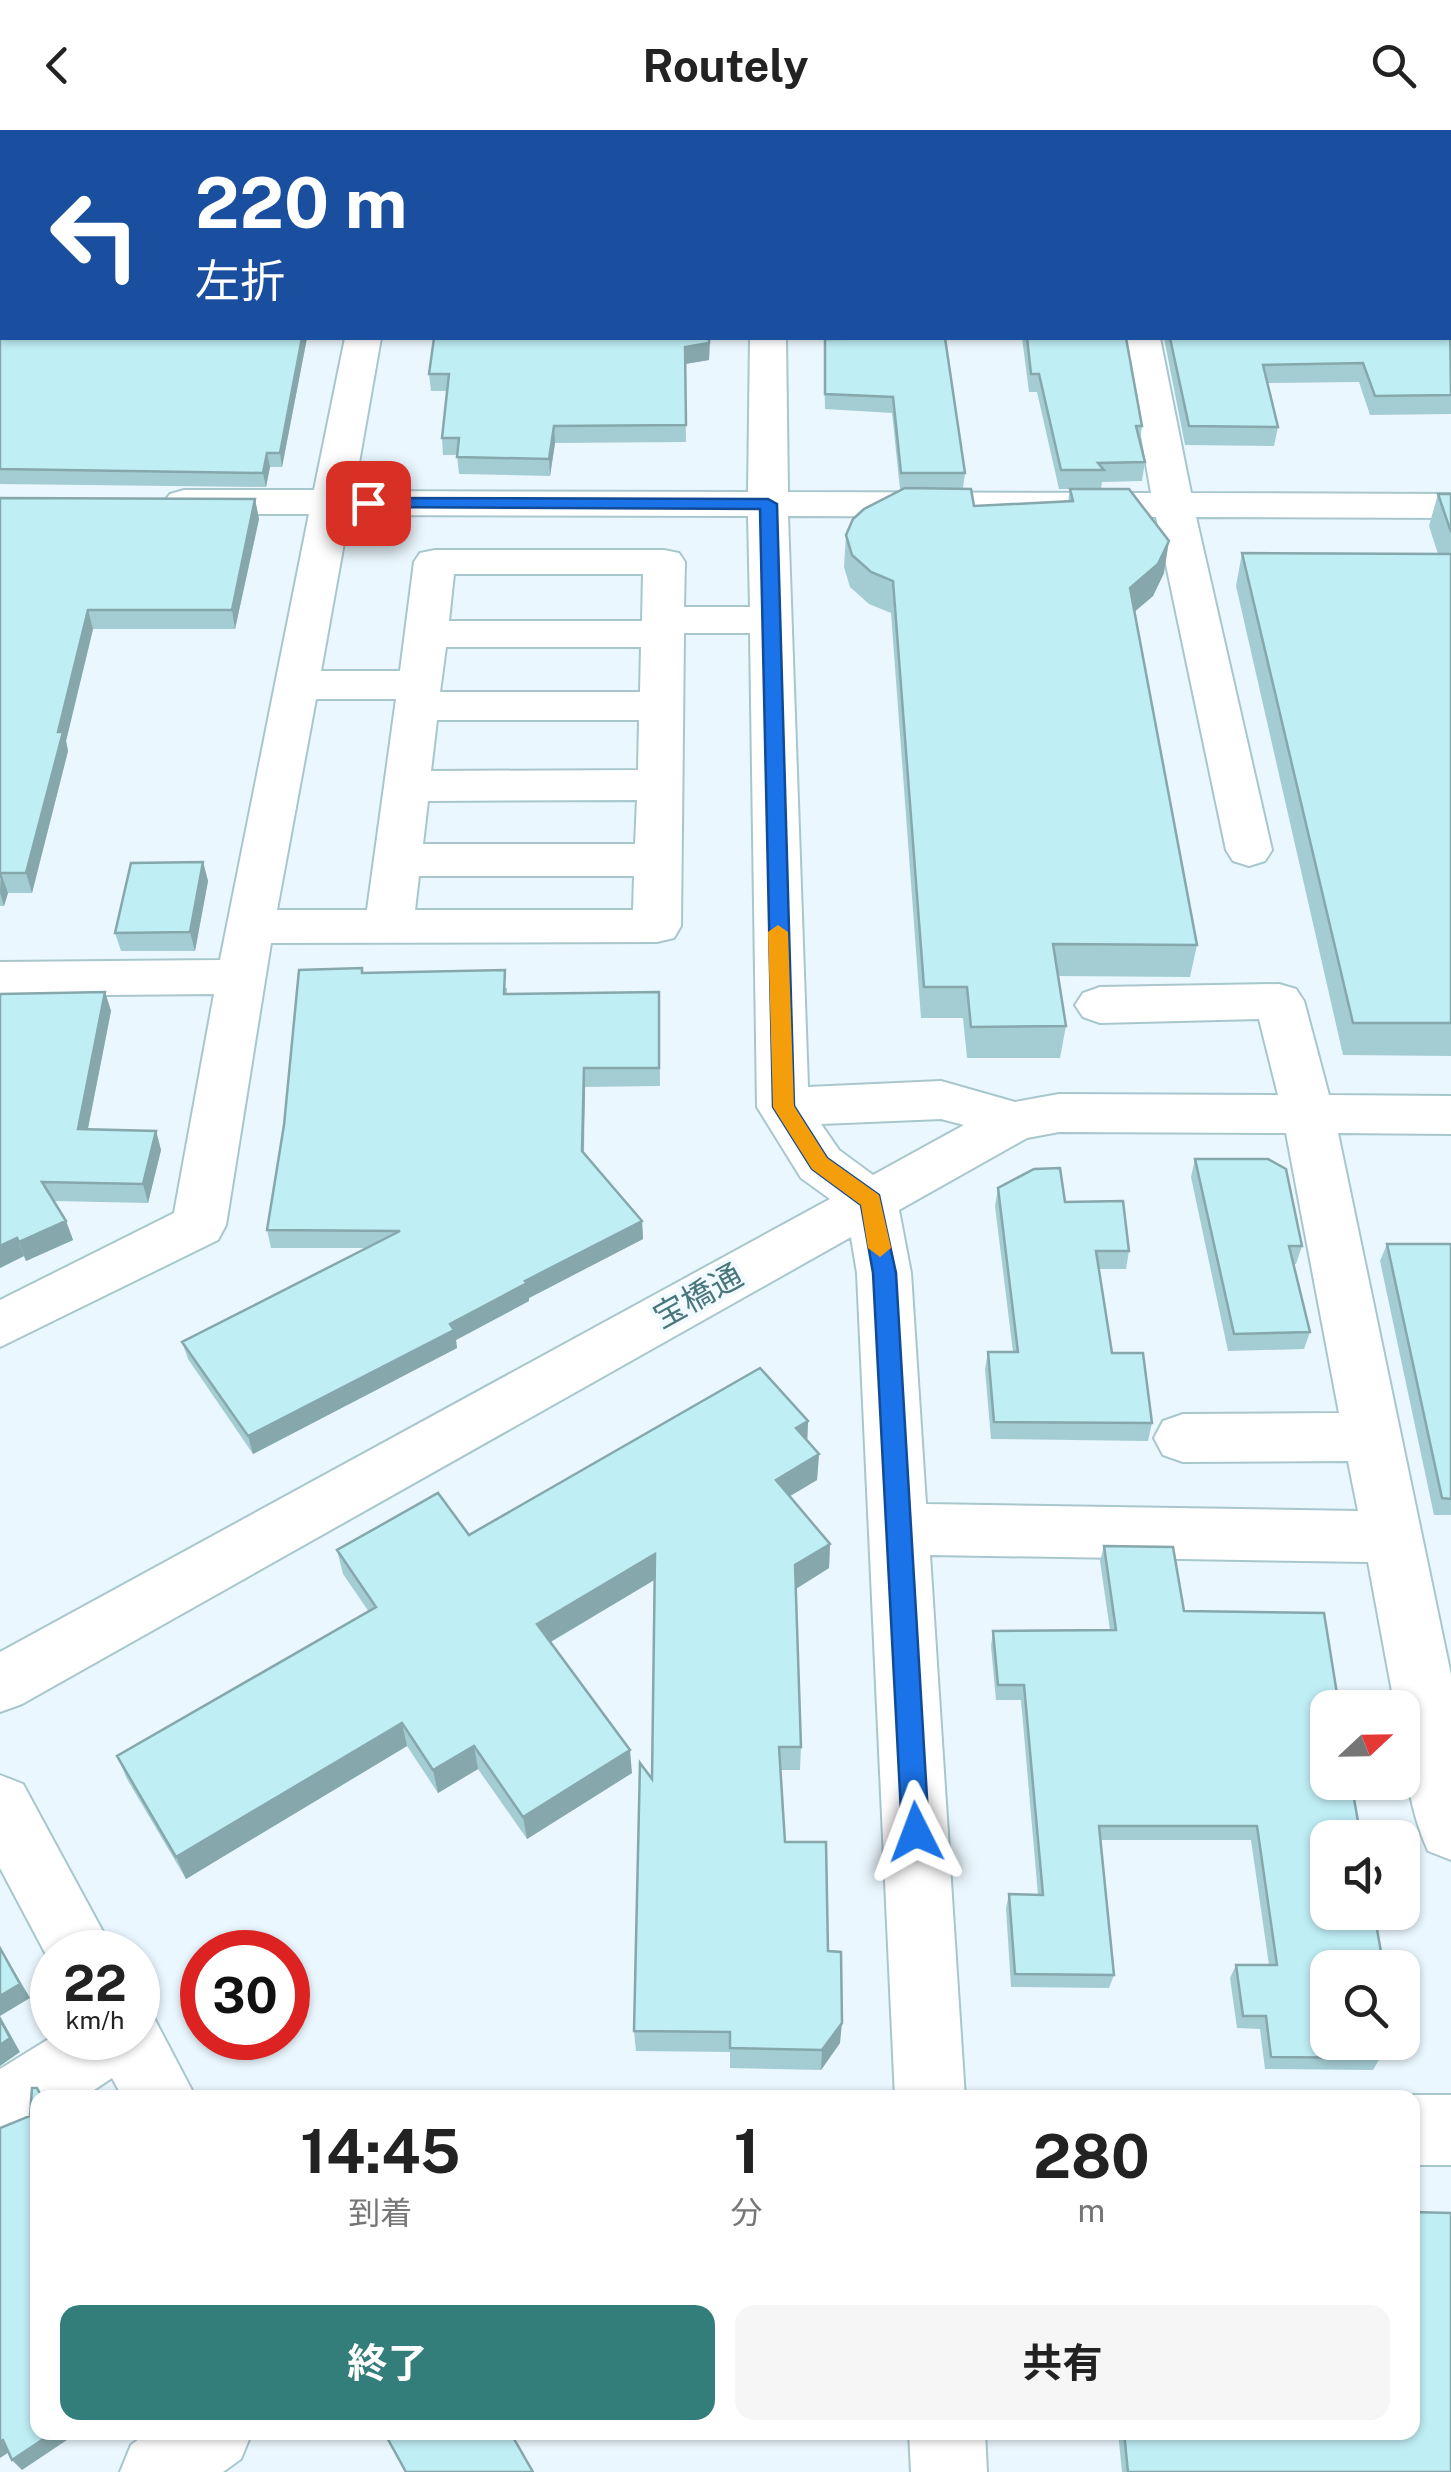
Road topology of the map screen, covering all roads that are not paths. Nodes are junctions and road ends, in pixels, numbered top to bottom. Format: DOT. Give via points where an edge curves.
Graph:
graph roads {
  1 [pos="364,340"];
  2 [pos="768,340"];
  3 [pos="1142,340"];
  4 [pos="155,502"];
  5 [pos="329,503"];
  6 [pos="768,504"];
  7 [pos="1173,506"];
  8 [pos="1451,506"];
  9 [pos="771,620"];
  10 [pos="663,627"];
  11 [pos="426,634"];
  12 [pos="295,685"];
  13 [pos="418,696"];
  14 [pos="661,706"];
  15 [pos="660,785"];
  16 [pos="407,786"];
  17 [pos="1249,850"];
  18 [pos="398,860"];
  19 [pos="658,860"];
  20 [pos="390,927"];
  21 [pos="245,952"];
  22 [pos="0,979"];
  23 [pos="1100,1005"];
  24 [pos="783,1107"];
  25 [pos="1308,1114"];
  26 [pos="1451,1115"];
  27 [pos="1015,1122"];
  28 [pos="871,1201"];
  29 [pos="0,1324"];
  30 [pos="1371,1437"];
  31 [pos="1183,1438"];
  32 [pos="898,1528"];
  33 [pos="1392,1537"];
  34 [pos="0,1684"];
  35 [pos="0,1805"];
  36 [pos="1451,1830"];
  37 [pos="70,1930"];
  38 [pos="79,2060"];
  39 [pos="140,2060"];
  40 [pos="30,2090"];
  41 [pos="31,2090"];
  42 [pos="157,2090"];
  43 [pos="930,2090"];
  44 [pos="0,2109"];
  45 [pos="1420,2130"];
  46 [pos="1451,2130"];
  47 [pos="203,2440"];
  48 [pos="946,2440"];
  49 [pos="158,2472"];
  50 [pos="948,2472"];
  1 -- 5 [label="street"];
  2 -- 6 [label="street"];
  3 -- 7 [label="street"];
  4 -- 5 [label="street"];
  5 -- 6 [label="street"];
  5 -- 12 [label="street"];
  6 -- 7 [label="street"];
  6 -- 9 [label="street"];
  7 -- 8 [label="street"];
  7 -- 17 [label="street"];
  9 -- 10 [label="street"];
  9 -- 24 [label="street"];
  10 -- 11 [label="street"];
  10 -- 11 [label="street" via="664,562 435,562"];
  10 -- 14 [label="street"];
  11 -- 13 [label="street"];
  12 -- 13 [label="street"];
  12 -- 21 [label="street"];
  13 -- 14 [label="street"];
  13 -- 16 [label="street"];
  14 -- 15 [label="street"];
  15 -- 16 [label="street"];
  15 -- 19 [label="street"];
  16 -- 18 [label="street"];
  18 -- 19 [label="street"];
  18 -- 20 [label="street"];
  19 -- 20 [label="street" via="657,926"];
  20 -- 21 [label="street"];
  21 -- 22 [label="street"];
  21 -- 29 [label="street" via="199,1225"];
  23 -- 25 [label="street" via="1278,1002"];
  24 -- 27 [label="street" via="942,1100"];
  24 -- 28 [label="street" via="820,1164"];
  25 -- 26 [label="street, 宝橋通"];
  25 -- 27 [label="street, 宝橋通" via="1059,1113"];
  25 -- 30 [label="street"];
  27 -- 28 [label="street, 宝橋通"];
  28 -- 32 [label="street" via="884,1273"];
  28 -- 34 [label="street, 宝橋通"];
  30 -- 31 [label="street"];
  30 -- 33 [label="street"];
  32 -- 33 [label="street"];
  32 -- 43 [label="street"];
  33 -- 36 [label="street"];
  35 -- 37 [label="street"];
  38 -- 41 [label="street"];
  39 -- 42 [label="street"];
  40 -- 44 [label="street"];
  45 -- 46 [label="street"];
  47 -- 49 [label="street"];
  48 -- 50 [label="street"];
}
